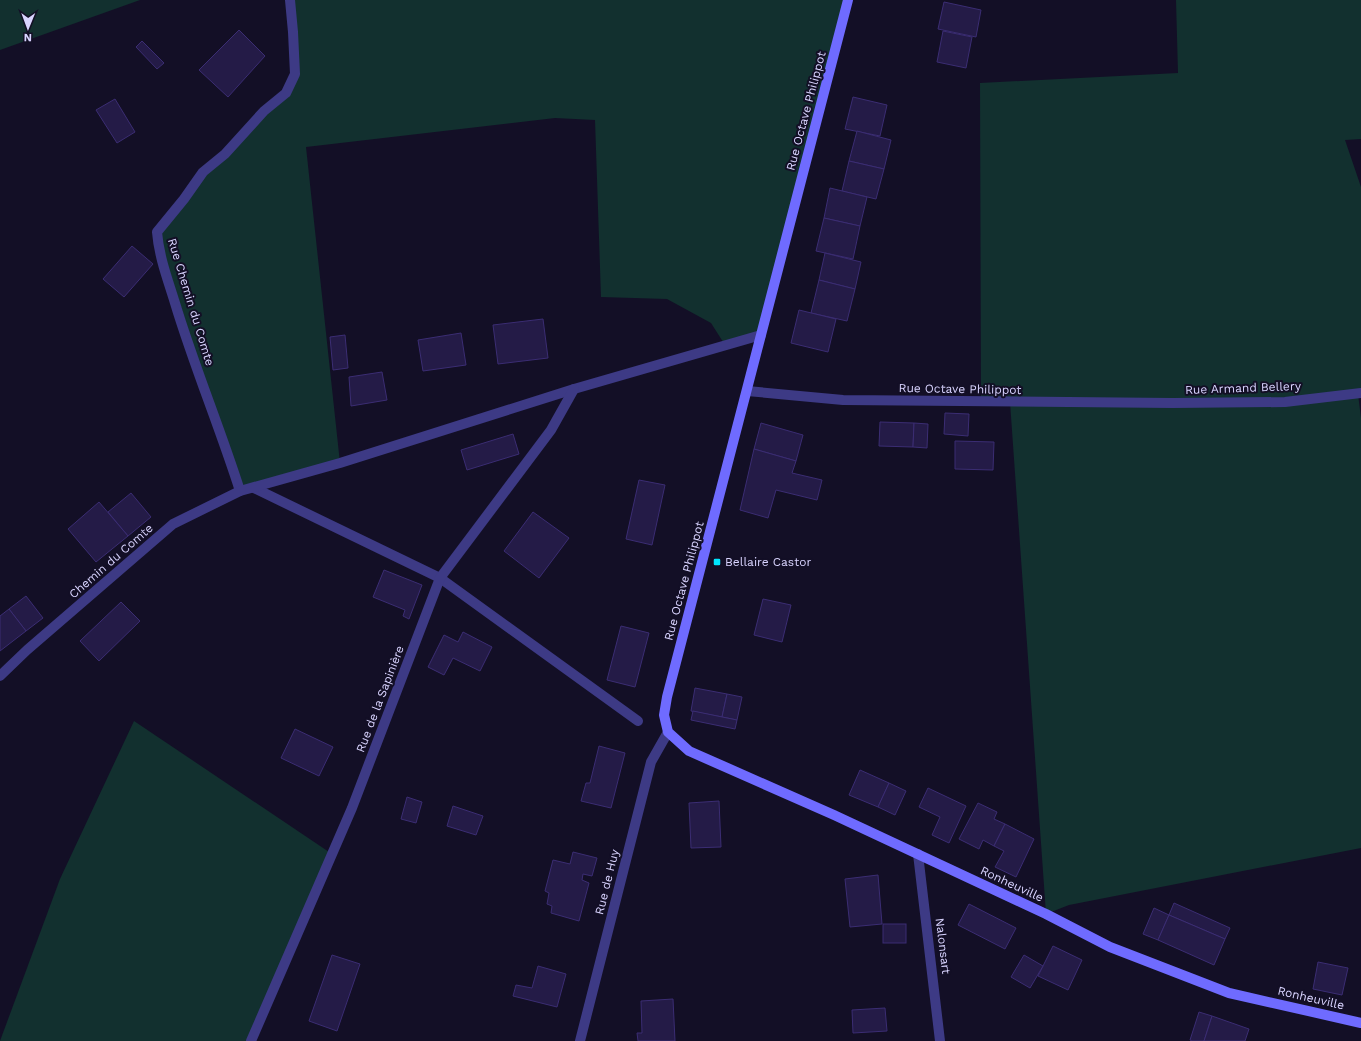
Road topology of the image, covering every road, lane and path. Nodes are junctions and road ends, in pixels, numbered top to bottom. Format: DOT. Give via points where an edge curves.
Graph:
graph roads {
  1 [pos="290,0"];
  2 [pos="848,0"];
  3 [pos="761,335"];
  4 [pos="574,389"];
  5 [pos="747,391"];
  6 [pos="1361,393"];
  7 [pos="1173,403"];
  8 [pos="254,488"];
  9 [pos="240,491"];
  10 [pos="440,578"];
  11 [pos="0,676"];
  12 [pos="638,721"];
  13 [pos="668,732"];
  14 [pos="918,854"];
  15 [pos="1361,1023"];
  16 [pos="251,1041"];
  17 [pos="580,1041"];
  18 [pos="940,1041"];
  1 -- 9 [label="street, Rue Chemin du Comte" via="294,74 286,94 264,111 225,154 203,172 157,232 159,251 187,342 218,422"];
  2 -- 3 [label="street, Rue Octave Philippot"];
  3 -- 4 [label="street, Chemin du Comte"];
  3 -- 5 [label="street, Rue Octave Philippot"];
  4 -- 8 [label="street, Chemin du Comte"];
  4 -- 10 [label="street, Rue de la Sapinière" via="551,430"];
  5 -- 7 [label="street, Rue Octave Philippot" via="843,400"];
  5 -- 13 [label="street, Rue Octave Philippot" via="667,697 664,715"];
  6 -- 7 [label="street, Rue Armand Bellery" via="1286,402"];
  8 -- 9 [label="street, Chemin du Comte"];
  8 -- 10 [label="street"];
  9 -- 11 [label="street, Chemin du Comte" via="173,524"];
  10 -- 12 [label="street"];
  10 -- 16 [label="street, Rue de la Sapinière" via="352,808"];
  13 -- 14 [label="street, Ronheuville" via="689,751"];
  13 -- 17 [label="street, Rue de Huy" via="651,762"];
  14 -- 15 [label="street, Ronheuville" via="1110,947 1229,993"];
  14 -- 18 [label="street, Nalonsart"];
}
